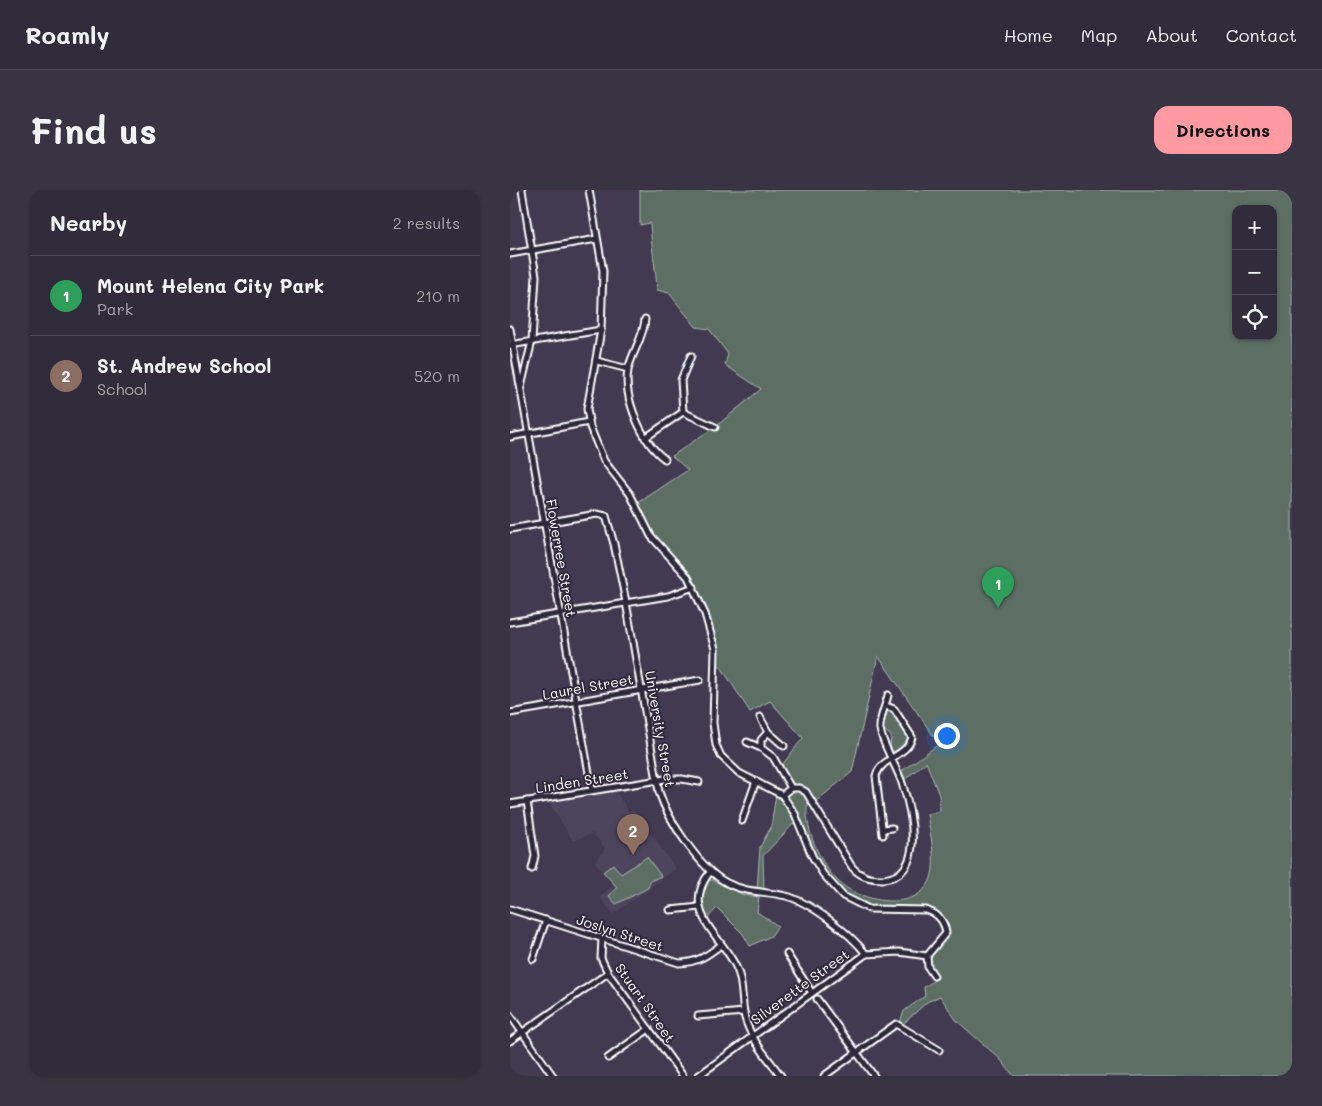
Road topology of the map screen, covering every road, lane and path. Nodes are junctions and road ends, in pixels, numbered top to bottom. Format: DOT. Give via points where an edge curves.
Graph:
graph roads {
  1 [pos="522,190"];
  2 [pos="589,190"];
  3 [pos="597,239"];
  4 [pos="531,250"];
  5 [pos="510,254"];
  6 [pos="645,319"];
  7 [pos="510,329"];
  8 [pos="601,330"];
  9 [pos="532,341"];
  10 [pos="511,345"];
  11 [pos="691,356"];
  12 [pos="597,361"];
  13 [pos="628,368"];
  14 [pos="520,389"];
  15 [pos="683,412"];
  16 [pos="589,422"];
  17 [pos="715,427"];
  18 [pos="528,434"];
  19 [pos="510,437"];
  20 [pos="645,438"];
  21 [pos="665,459"];
  22 [pos="544,524"];
  23 [pos="510,529"];
  24 [pos="694,587"];
  25 [pos="626,602"];
  26 [pos="559,613"];
  27 [pos="510,622"];
  28 [pos="700,680"];
  29 [pos="641,689"];
  30 [pos="888,695"];
  31 [pos="575,702"];
  32 [pos="886,706"];
  33 [pos="510,713"];
  34 [pos="760,717"];
  35 [pos="768,732"];
  36 [pos="747,742"];
  37 [pos="784,746"];
  38 [pos="761,748"];
  39 [pos="892,758"];
  40 [pos="657,780"];
  41 [pos="756,781"];
  42 [pos="698,782"];
  43 [pos="791,788"];
  44 [pos="592,790"];
  45 [pos="782,796"];
  46 [pos="527,801"];
  47 [pos="510,804"];
  48 [pos="742,821"];
  49 [pos="892,828"];
  50 [pos="532,869"];
  51 [pos="710,872"];
  52 [pos="700,907"];
  53 [pos="510,909"];
  54 [pos="670,910"];
  55 [pos="546,920"];
  56 [pos="602,940"];
  57 [pos="721,945"];
  58 [pos="787,954"];
  59 [pos="866,954"];
  60 [pos="927,956"];
  61 [pos="533,959"];
  62 [pos="608,972"];
  63 [pos="934,976"];
  64 [pos="812,993"];
  65 [pos="817,998"];
  66 [pos="744,1012"];
  67 [pos="510,1015"];
  68 [pos="698,1016"];
  69 [pos="649,1029"];
  70 [pos="523,1034"];
  71 [pos="752,1036"];
  72 [pos="510,1041"];
  73 [pos="940,1050"];
  74 [pos="857,1052"];
  75 [pos="608,1058"];
  76 [pos="552,1076"];
  77 [pos="683,1076"];
  78 [pos="698,1076"];
  79 [pos="781,1076"];
  80 [pos="824,1076"];
  81 [pos="874,1076"];
  1 -- 4 [label="street"];
  2 -- 3 [label="street"];
  3 -- 4 [label="street"];
  3 -- 8 [label="street" via="602,271"];
  4 -- 5 [label="street"];
  4 -- 9 [label="street" via="536,276"];
  6 -- 13 [label="street" via="644,330"];
  7 -- 10 [label="street, Flowerree Street"];
  8 -- 9 [label="street"];
  8 -- 12 [label="street"];
  9 -- 10 [label="street"];
  9 -- 14 [label="street"];
  10 -- 14 [label="street, Flowerree Street"];
  11 -- 15 [label="street" via="681,380"];
  12 -- 13 [label="street"];
  12 -- 16 [label="street" via="587,410"];
  13 -- 20 [label="street" via="630,400"];
  14 -- 18 [label="street, Flowerree Street"];
  15 -- 17 [label="street"];
  15 -- 20 [label="street"];
  16 -- 18 [label="street"];
  16 -- 24 [label="street" via="604,460 630,494 651,536 680,565"];
  18 -- 19 [label="street"];
  18 -- 22 [label="street, Flowerree Street"];
  20 -- 21 [label="street"];
  22 -- 23 [label="street"];
  22 -- 25 [label="street, University Street" via="597,514 606,516"];
  22 -- 26 [label="street, Flowerree Street"];
  24 -- 25 [label="street" via="668,596"];
  24 -- 41 [label="street" via="714,643 713,724 716,745 732,768"];
  25 -- 26 [label="street"];
  25 -- 29 [label="street, University Street"];
  26 -- 27 [label="street"];
  26 -- 31 [label="street, Flowerree Street"];
  28 -- 29 [label="street, Laurel Street"];
  29 -- 31 [label="street, Laurel Street"];
  29 -- 40 [label="street, University Street"];
  30 -- 32 [label="street"];
  31 -- 33 [label="street, Laurel Street"];
  31 -- 44 [label="street, Flowerree Street"];
  32 -- 39 [label="street" via="880,729"];
  32 -- 39 [label="street" via="894,710 912,737 910,744"];
  34 -- 35 [label="street"];
  35 -- 37 [label="street"];
  35 -- 38 [label="street" via="761,740"];
  36 -- 38 [label="street"];
  38 -- 43 [label="street" via="773,757"];
  39 -- 43 [label="street" via="906,800 912,843 911,855 904,868 887,878 868,878 855,871 806,792"];
  39 -- 49 [label="street" via="881,765 876,776 883,832"];
  40 -- 42 [label="street, Linden Street"];
  40 -- 44 [label="street, Linden Street"];
  40 -- 51 [label="street, University Street" via="666,810"];
  41 -- 45 [label="street"];
  41 -- 48 [label="street"];
  43 -- 45 [label="street"];
  44 -- 46 [label="street, Linden Street"];
  45 -- 60 [label="street" via="795,814 816,862 843,896 869,909 926,910 942,920 946,933"];
  46 -- 47 [label="street, Linden Street"];
  46 -- 50 [label="street" via="535,856"];
  51 -- 52 [label="street" via="701,888"];
  51 -- 59 [label="street, University Street" via="736,887 786,896 804,903 850,937"];
  52 -- 54 [label="street"];
  52 -- 57 [label="street" via="704,920"];
  53 -- 55 [label="street, Joslyn Street"];
  55 -- 56 [label="street, Joslyn Street"];
  55 -- 61 [label="street"];
  56 -- 57 [label="street, Joslyn Street" via="679,963 702,958"];
  56 -- 62 [label="street, Stuart Street" via="601,958"];
  57 -- 66 [label="street" via="738,973"];
  58 -- 64 [label="street"];
  59 -- 60 [label="street, Silverette Street" via="899,952"];
  59 -- 64 [label="street, Silverette Street"];
  60 -- 63 [label="street"];
  62 -- 69 [label="street, Stuart Street"];
  62 -- 70 [label="street"];
  64 -- 71 [label="street, Silverette Street"];
  65 -- 74 [label="street"];
  66 -- 68 [label="street"];
  66 -- 71 [label="street"];
  67 -- 70 [label="street"];
  69 -- 75 [label="street"];
  69 -- 77 [label="street, Stuart Street"];
  70 -- 72 [label="street"];
  70 -- 76 [label="street"];
  71 -- 78 [label="street, Silverette Street"];
  71 -- 79 [label="street"];
  73 -- 74 [label="street" via="896,1024"];
  74 -- 80 [label="street"];
  74 -- 81 [label="street"];
}
